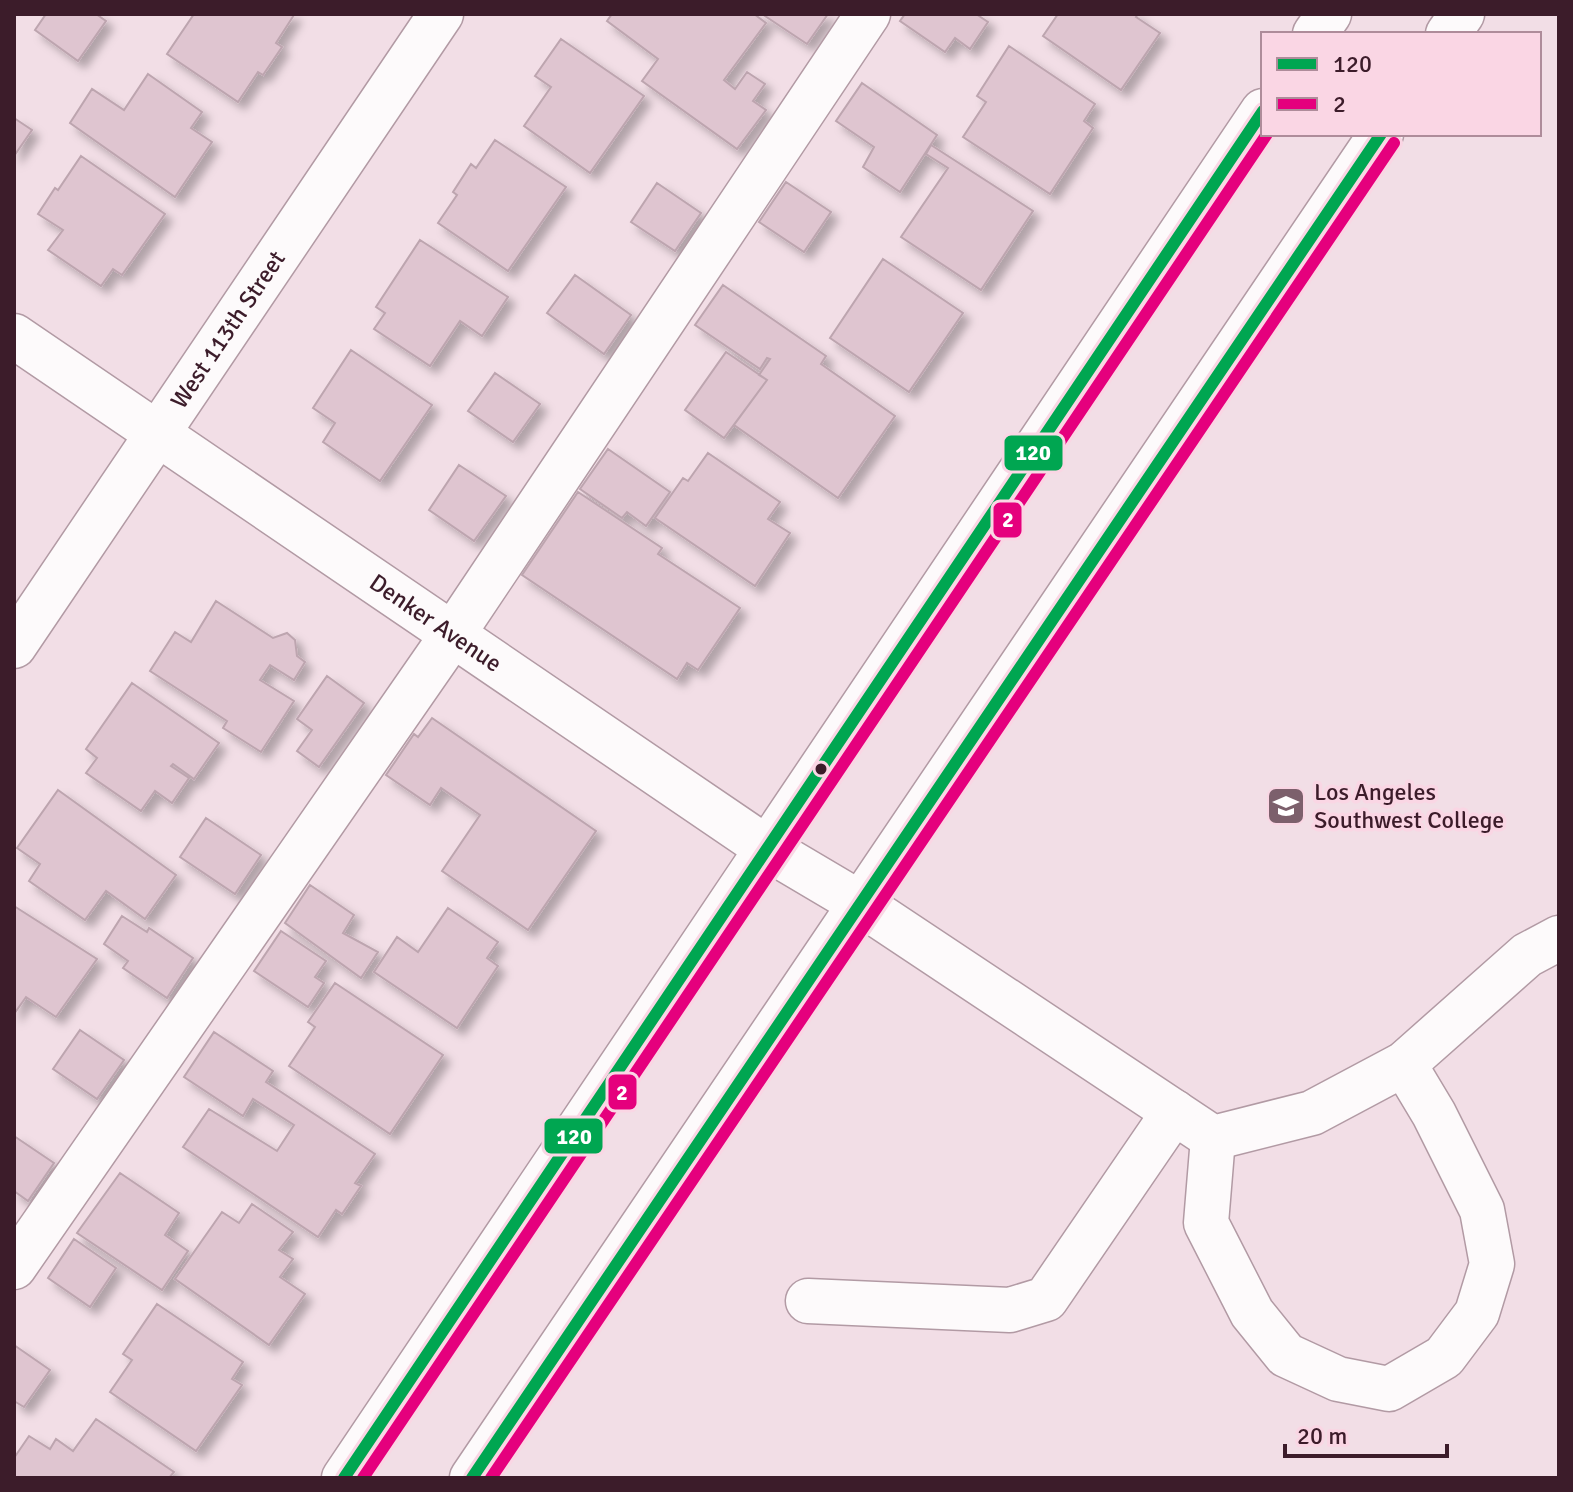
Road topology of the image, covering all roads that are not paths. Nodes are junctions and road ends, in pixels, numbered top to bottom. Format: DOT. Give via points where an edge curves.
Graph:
graph roads {
  1 [pos="441,14"];
  2 [pos="868,14"];
  3 [pos="1329,14"];
  4 [pos="1462,14"];
  5 [pos="1316,32"];
  6 [pos="1449,32"];
  7 [pos="1261,114"];
  8 [pos="1380,136"];
  9 [pos="14,336"];
  10 [pos="159,435"];
  11 [pos="453,634"];
  12 [pos="14,646"];
  13 [pos="768,849"];
  14 [pos="861,904"];
  15 [pos="1559,938"];
  16 [pos="1404,1064"];
  17 [pos="1174,1112"];
  18 [pos="1213,1138"];
  19 [pos="14,1267"];
  20 [pos="808,1301"];
  21 [pos="344,1478"];
  22 [pos="472,1478"];
  1 -- 10 [label="main road, West 113th Street"];
  2 -- 11 [label="main road"];
  3 -- 5 [label="main road"];
  4 -- 6 [label="main road"];
  7 -- 13 [label="main road"];
  8 -- 14 [label="main road"];
  9 -- 10 [label="main road, Denker Avenue"];
  10 -- 11 [label="main road, Denker Avenue"];
  10 -- 12 [label="main road, West 113th Street"];
  11 -- 13 [label="main road, Denker Avenue"];
  11 -- 19 [label="main road"];
  13 -- 14 [label="main road, Denker Avenue"];
  13 -- 21 [label="main road"];
  14 -- 17 [label="main road, Denker Avenue"];
  14 -- 22 [label="main road"];
  15 -- 16 [label="main road" via="1527,955"];
  16 -- 18 [label="main road" via="1312,1113"];
  16 -- 18 [label="main road" via="1482,1210 1492,1264 1477,1313 1444,1357 1389,1389 1338,1379 1286,1355 1252,1313 1206,1223"];
  17 -- 18 [label="main road, Denker Avenue"];
  17 -- 20 [label="main road" via="1046,1299 1010,1310"];
}
